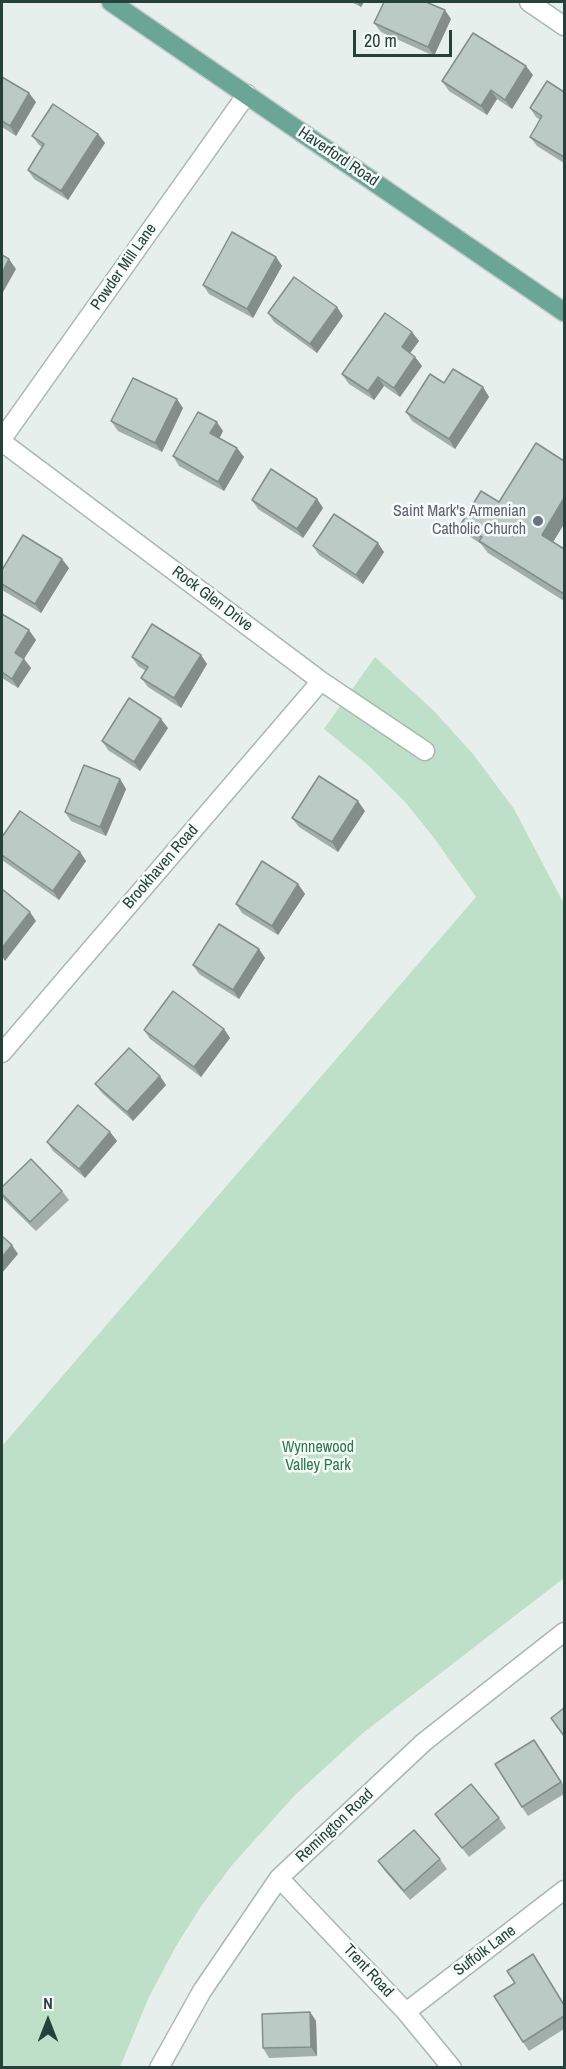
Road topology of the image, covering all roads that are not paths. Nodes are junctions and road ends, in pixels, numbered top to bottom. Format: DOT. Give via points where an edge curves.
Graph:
graph roads {
  1 [pos="111,2"];
  2 [pos="529,2"];
  3 [pos="564,26"];
  4 [pos="247,94"];
  5 [pos="564,312"];
  6 [pos="2,441"];
  7 [pos="321,681"];
  8 [pos="425,751"];
  9 [pos="2,1053"];
  10 [pos="564,1632"];
  11 [pos="279,1878"];
  12 [pos="564,1890"];
  13 [pos="406,2012"];
  14 [pos="159,2067"];
  15 [pos="452,2067"];
  1 -- 4 [label="main road, Haverford Road"];
  2 -- 3 [label="street"];
  4 -- 5 [label="main road, Haverford Road"];
  4 -- 6 [label="street, Powder Mill Lane"];
  6 -- 7 [label="street, Rock Glen Drive"];
  7 -- 8 [label="street, Rock Glen Drive"];
  7 -- 9 [label="street, Brookhaven Road"];
  10 -- 11 [label="street, Remington Road" via="424,1742"];
  11 -- 13 [label="street, Trent Road"];
  11 -- 14 [label="street, Remington Road" via="202,1991"];
  12 -- 13 [label="street, Suffolk Lane"];
  13 -- 15 [label="street, Trent Road"];
}
